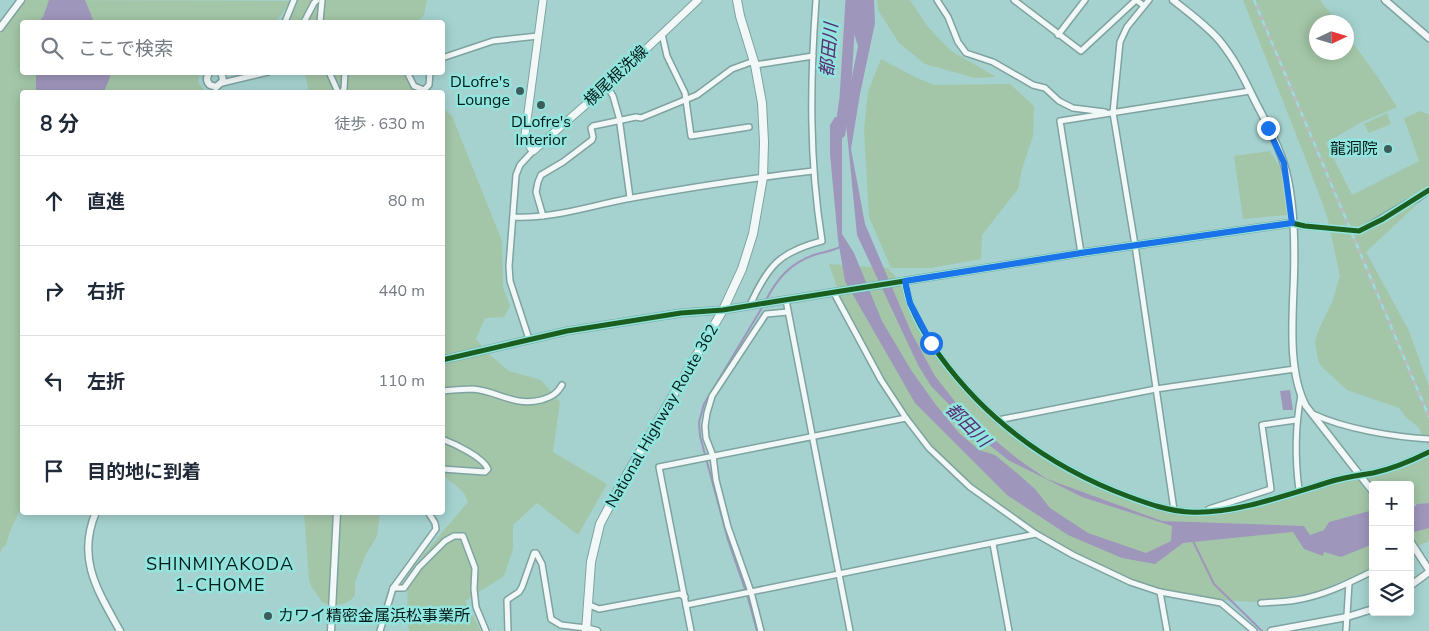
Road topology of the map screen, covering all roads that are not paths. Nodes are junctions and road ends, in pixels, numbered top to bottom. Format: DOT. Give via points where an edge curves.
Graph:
graph roads {
  1 [pos="21,0"];
  2 [pos="294,0"];
  3 [pos="317,0"];
  4 [pos="322,0"];
  5 [pos="543,0"];
  6 [pos="698,0"];
  7 [pos="737,0"];
  8 [pos="816,0"];
  9 [pos="937,0"];
  10 [pos="1014,0"];
  11 [pos="1084,0"];
  12 [pos="1149,0"];
  13 [pos="1173,0"];
  14 [pos="1385,0"];
  15 [pos="1143,5"];
  16 [pos="286,20"];
  17 [pos="305,20"];
  18 [pos="320,20"];
  19 [pos="0,28"];
  20 [pos="662,34"];
  21 [pos="1058,35"];
  22 [pos="538,36"];
  23 [pos="1429,38"];
  24 [pos="812,56"];
  25 [pos="445,57"];
  26 [pos="755,63"];
  27 [pos="208,75"];
  28 [pos="222,75"];
  29 [pos="246,75"];
  30 [pos="330,75"];
  31 [pos="345,75"];
  32 [pos="408,75"];
  33 [pos="430,75"];
  34 [pos="607,86"];
  35 [pos="219,87"];
  36 [pos="337,90"];
  37 [pos="342,90"];
  38 [pos="424,90"];
  39 [pos="424,90"];
  40 [pos="1250,91"];
  41 [pos="686,100"];
  42 [pos="1113,113"];
  43 [pos="618,120"];
  44 [pos="749,127"];
  45 [pos="533,151"];
  46 [pos="813,171"];
  47 [pos="763,177"];
  48 [pos="1429,190"];
  49 [pos="630,198"];
  50 [pos="543,216"];
  51 [pos="512,217"];
  52 [pos="1292,223"];
  53 [pos="1316,227"];
  54 [pos="1367,227"];
  55 [pos="1135,245"];
  56 [pos="1081,253"];
  57 [pos="905,281"];
  58 [pos="837,292"];
  59 [pos="786,300"];
  60 [pos="754,305"];
  61 [pos="723,310"];
  62 [pos="788,312"];
  63 [pos="529,339"];
  64 [pos="445,359"];
  65 [pos="1295,369"];
  66 [pos="562,385"];
  67 [pos="1156,388"];
  68 [pos="445,391"];
  69 [pos="1301,395"];
  70 [pos="1313,414"];
  71 [pos="906,418"];
  72 [pos="998,420"];
  73 [pos="1296,420"];
  74 [pos="812,437"];
  75 [pos="1429,439"];
  76 [pos="445,440"];
  77 [pos="1429,452"];
  78 [pos="712,457"];
  79 [pos="445,468"];
  80 [pos="1361,477"];
  81 [pos="1369,487"];
  82 [pos="1300,490"];
  83 [pos="1174,510"];
  84 [pos="1199,512"];
  85 [pos="95,515"];
  86 [pos="337,515"];
  87 [pos="430,515"];
  88 [pos="1036,534"];
  89 [pos="993,544"];
  90 [pos="1414,550"];
  91 [pos="1371,571"];
  92 [pos="1429,571"];
  93 [pos="839,575"];
  94 [pos="1349,583"];
  95 [pos="1414,583"];
  96 [pos="393,588"];
  97 [pos="750,592"];
  98 [pos="1160,592"];
  99 [pos="685,597"];
  100 [pos="587,604"];
  101 [pos="1261,604"];
  102 [pos="686,605"];
  103 [pos="1369,610"];
  104 [pos="1347,617"];
  105 [pos="586,629"];
  106 [pos="120,631"];
  107 [pos="331,631"];
  108 [pos="380,631"];
  109 [pos="486,631"];
  110 [pos="508,631"];
  111 [pos="597,631"];
  112 [pos="691,631"];
  113 [pos="760,631"];
  114 [pos="850,631"];
  115 [pos="1010,631"];
  116 [pos="1167,631"];
  117 [pos="1254,631"];
  118 [pos="1272,631"];
  119 [pos="1346,631"];
  1 -- 19 [label="street"];
  2 -- 16 [label="street"];
  3 -- 17 [label="street"];
  4 -- 18 [label="street"];
  5 -- 22 [label="main road"];
  6 -- 20 [label="main road, 横尾根洗線"];
  7 -- 26 [label="highway, National Highway Route 362"];
  8 -- 24 [label="street"];
  9 -- 42 [label="street" via="966,53 993,62 1033,86 1045,88 1073,108"];
  10 -- 21 [label="street"];
  11 -- 21 [label="street"];
  12 -- 15 [label="street"];
  13 -- 40 [label="street" via="1219,41 1235,62"];
  14 -- 23 [label="street"];
  15 -- 21 [label="street" via="1136,0 1081,52"];
  15 -- 42 [label="street" via="1127,27 1118,48"];
  20 -- 34 [label="main road, 横尾根洗線"];
  20 -- 41 [label="street" via="667,56"];
  22 -- 25 [label="street" via="493,41"];
  22 -- 45 [label="main road" via="525,134"];
  24 -- 26 [label="street"];
  24 -- 46 [label="street"];
  26 -- 41 [label="street" via="732,69"];
  26 -- 47 [label="highway, National Highway Route 362" via="762,103"];
  27 -- 35 [label="street" via="208,83"];
  28 -- 35 [label="street"];
  29 -- 35 [label="street"];
  30 -- 36 [label="street"];
  31 -- 37 [label="street"];
  32 -- 39 [label="street" via="414,86"];
  33 -- 38 [label="street" via="429,85"];
  34 -- 43 [label="street" via="613,96"];
  34 -- 45 [label="main road, 横尾根洗線"];
  40 -- 42 [label="street"];
  40 -- 52 [label="street" via="1284,163"];
  41 -- 43 [label="street" via="642,118"];
  41 -- 44 [label="street" via="691,136"];
  42 -- 55 [label="street"];
  42 -- 56 [label="street" via="1060,121"];
  43 -- 49 [label="street"];
  43 -- 50 [label="street" via="593,126 592,140 541,175 536,192"];
  45 -- 51 [label="street" via="516,175"];
  46 -- 47 [label="street"];
  46 -- 60 [label="street" via="822,241 786,254 771,267 758,287"];
  47 -- 49 [label="street"];
  47 -- 61 [label="highway, National Highway Route 362" via="753,234 742,269"];
  48 -- 54 [label="street"];
  49 -- 50 [label="street"];
  50 -- 51 [label="street"];
  51 -- 63 [label="street" via="510,281"];
  52 -- 53 [label="street"];
  52 -- 55 [label="street"];
  52 -- 65 [label="street"];
  55 -- 56 [label="street"];
  55 -- 67 [label="street"];
  56 -- 57 [label="street"];
  57 -- 58 [label="street"];
  57 -- 72 [label="street" via="910,303 931,343 968,390"];
  58 -- 59 [label="street"];
  58 -- 71 [label="street" via="880,380"];
  59 -- 60 [label="street"];
  59 -- 62 [label="street"];
  60 -- 61 [label="street"];
  61 -- 63 [label="street" via="671,315"];
  61 -- 100 [label="highway, National Highway Route 362" via="600,524 591,562"];
  62 -- 74 [label="street"];
  62 -- 78 [label="street" via="766,314 712,396 706,426"];
  63 -- 64 [label="street"];
  65 -- 67 [label="street"];
  65 -- 69 [label="street"];
  66 -- 68 [label="street" via="549,398 535,402 520,402 475,389"];
  67 -- 72 [label="street"];
  67 -- 83 [label="street"];
  69 -- 70 [label="street"];
  69 -- 73 [label="street"];
  70 -- 75 [label="street" via="1376,432"];
  70 -- 80 [label="street"];
  71 -- 74 [label="street"];
  71 -- 88 [label="street" via="954,473"];
  72 -- 83 [label="street" via="1025,442 1074,472 1121,494"];
  73 -- 82 [label="street"];
  73 -- 84 [label="street" via="1262,425 1271,489"];
  74 -- 78 [label="street"];
  74 -- 93 [label="street"];
  76 -- 79 [label="street" via="482,460 488,469 485,472"];
  77 -- 80 [label="street"];
  78 -- 97 [label="street" via="728,527"];
  78 -- 99 [label="street" via="659,467"];
  80 -- 81 [label="street"];
  80 -- 82 [label="street"];
  82 -- 84 [label="street" via="1237,508"];
  83 -- 84 [label="street"];
  85 -- 106 [label="street" via="88,542 89,567"];
  86 -- 107 [label="street"];
  87 -- 96 [label="street" via="436,529"];
  88 -- 89 [label="street"];
  88 -- 98 [label="street" via="1110,574"];
  89 -- 93 [label="street"];
  89 -- 115 [label="street"];
  90 -- 92 [label="street"];
  91 -- 94 [label="street"];
  92 -- 95 [label="street"];
  93 -- 97 [label="street"];
  93 -- 114 [label="street"];
  94 -- 101 [label="street" via="1296,600"];
  94 -- 104 [label="street"];
  96 -- 108 [label="street"];
  96 -- 109 [label="street" via="407,586 419,567 445,541 463,536 475,568 476,607"];
  97 -- 102 [label="street"];
  97 -- 113 [label="street"];
  98 -- 116 [label="street"];
  98 -- 117 [label="street" via="1221,603"];
  99 -- 100 [label="street" via="680,594 599,609"];
  99 -- 102 [label="street"];
  100 -- 105 [label="highway, National Highway Route 362"];
  102 -- 112 [label="street"];
  103 -- 104 [label="street"];
  104 -- 118 [label="street"];
  104 -- 119 [label="street"];
  105 -- 110 [label="street" via="561,625 551,619 542,564 536,553 519,592 507,600"];
  105 -- 111 [label="street"];
}
